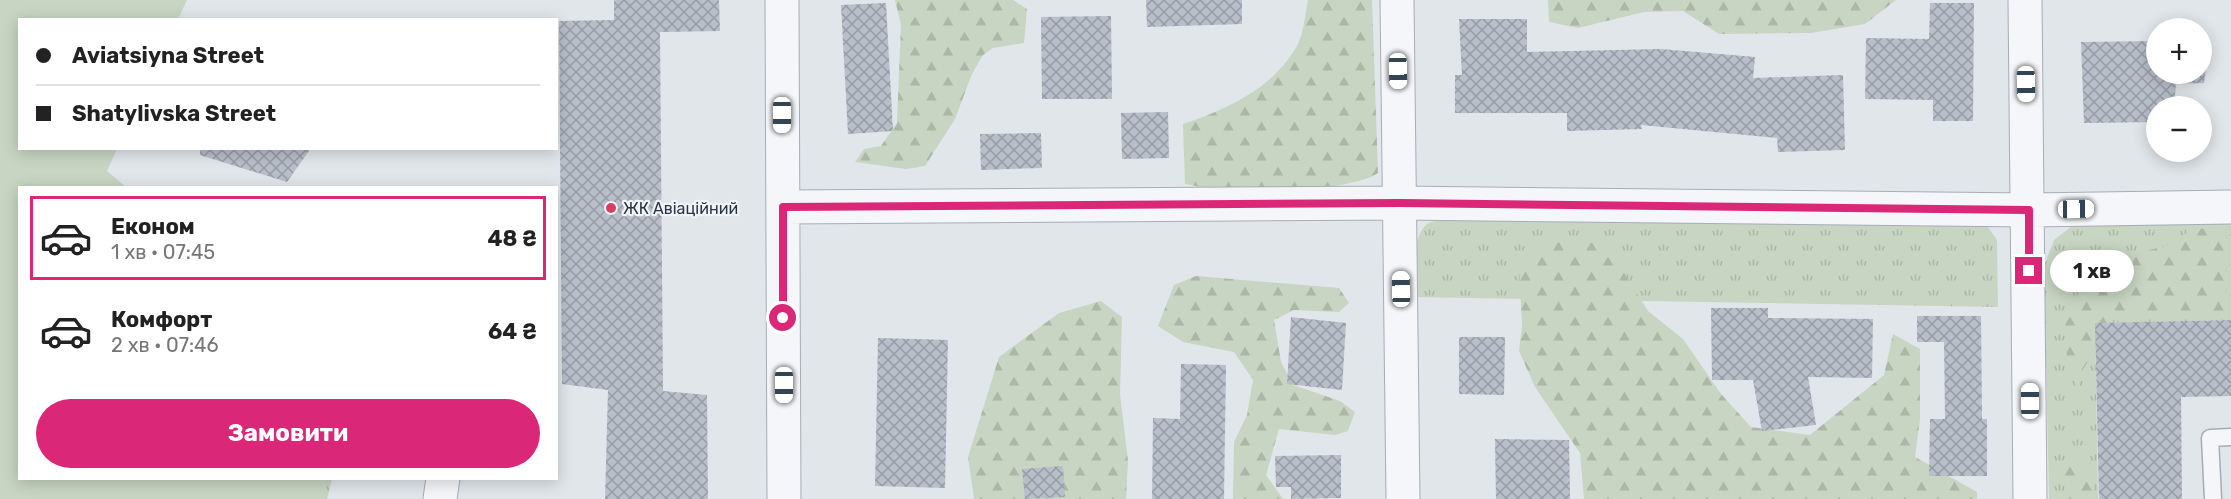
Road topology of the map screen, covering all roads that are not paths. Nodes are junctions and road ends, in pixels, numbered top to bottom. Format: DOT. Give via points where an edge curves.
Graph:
graph roads {
  1 [pos="782,0"];
  2 [pos="1397,0"];
  3 [pos="2025,0"];
  4 [pos="1400,203"];
  5 [pos="783,207"];
  6 [pos="2231,207"];
  7 [pos="2029,210"];
  8 [pos="2231,437"];
  9 [pos="443,480"];
  10 [pos="440,499"];
  11 [pos="784,499"];
  12 [pos="1403,499"];
  13 [pos="2030,499"];
  14 [pos="2213,499"];
  1 -- 5 [label="street"];
  2 -- 4 [label="street"];
  3 -- 7 [label="street"];
  4 -- 5 [label="street"];
  4 -- 7 [label="street"];
  4 -- 12 [label="street"];
  5 -- 11 [label="street"];
  6 -- 7 [label="street"];
  7 -- 13 [label="street"];
  8 -- 14 [label="lane" via="2210,438"];
  9 -- 10 [label="street"];
}
